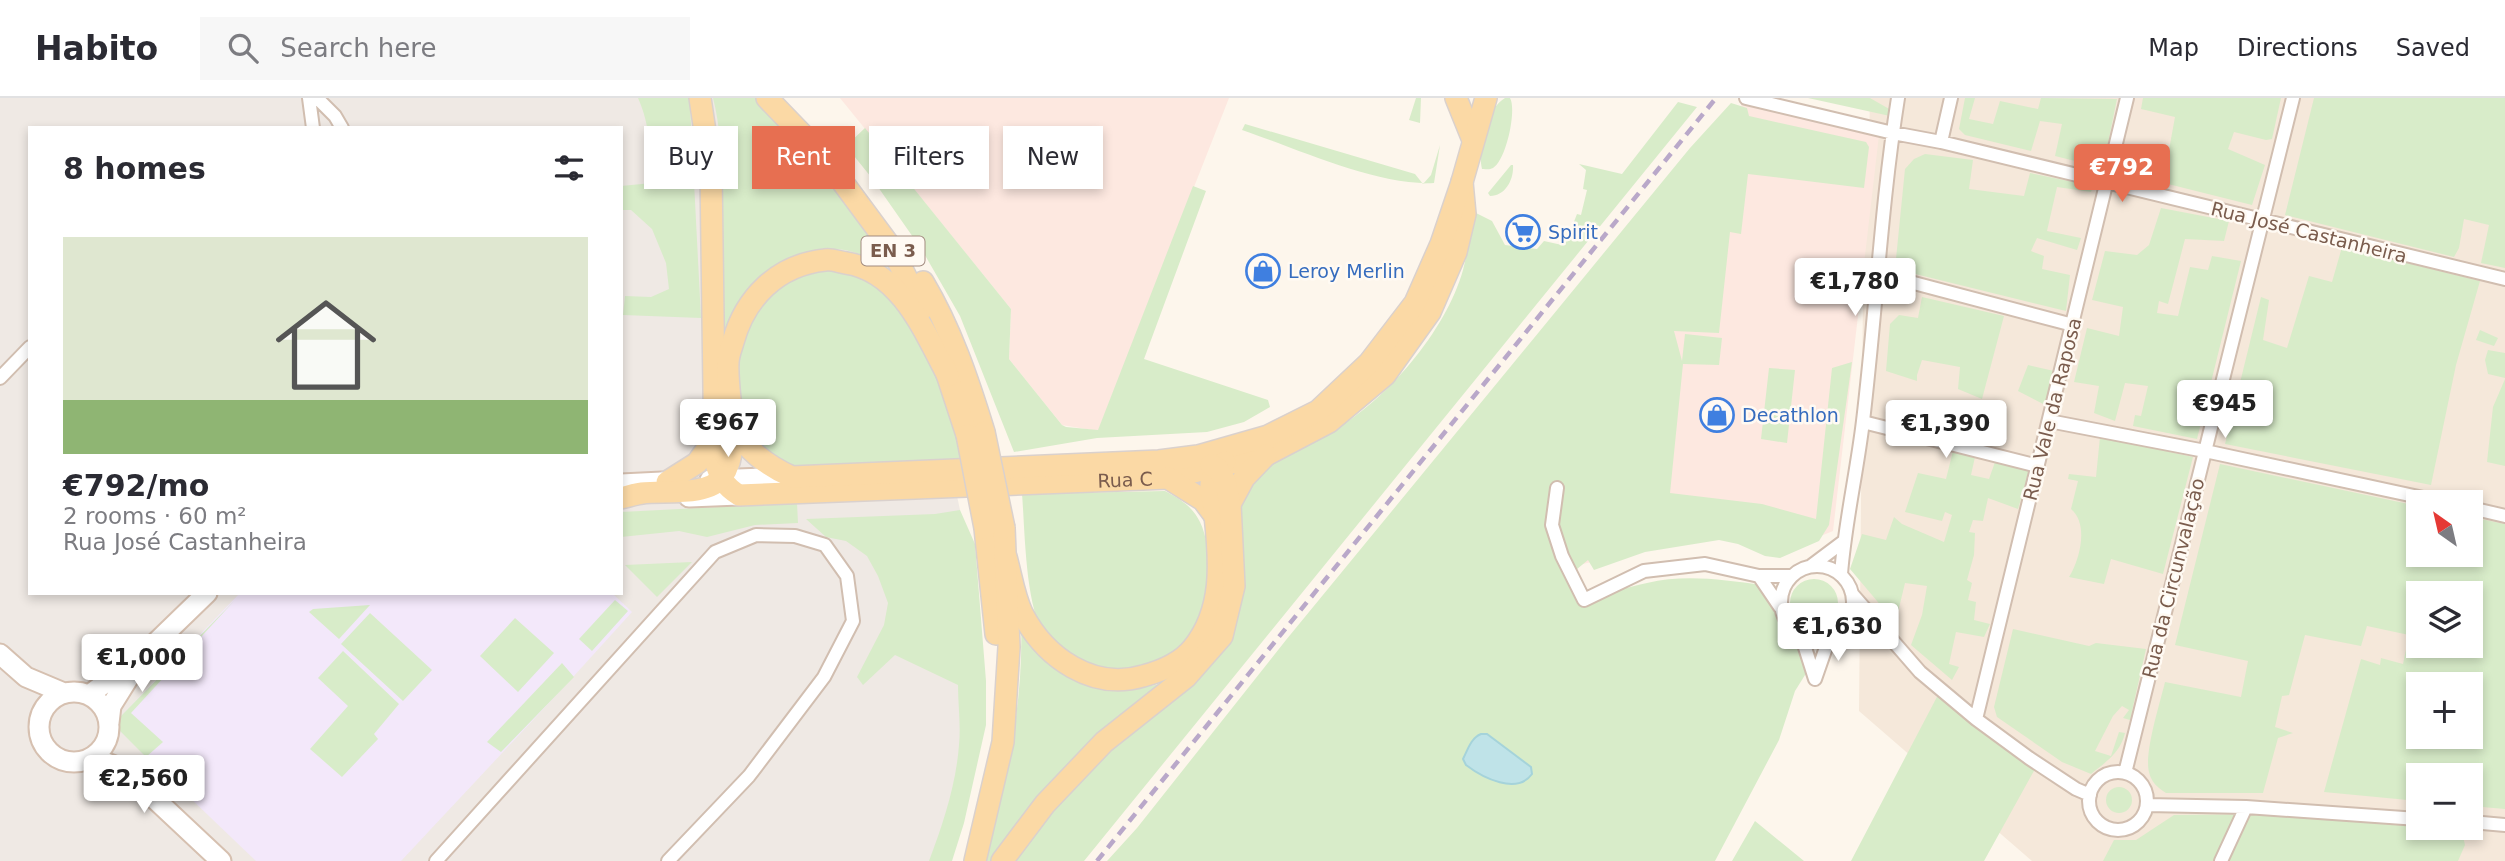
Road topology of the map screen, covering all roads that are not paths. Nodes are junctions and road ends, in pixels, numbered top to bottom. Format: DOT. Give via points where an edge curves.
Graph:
graph roads {
  1 [pos="309,98"];
  2 [pos="317,98"];
  3 [pos="700,98"];
  4 [pos="766,98"];
  5 [pos="783,98"];
  6 [pos="1456,98"];
  7 [pos="1486,98"];
  8 [pos="1746,98"];
  9 [pos="1898,98"];
  10 [pos="1951,98"];
  11 [pos="2127,98"];
  12 [pos="2293,98"];
  13 [pos="313,126"];
  14 [pos="341,126"];
  15 [pos="1892,134"];
  16 [pos="1473,140"];
  17 [pos="1941,142"];
  18 [pos="1462,182"];
  19 [pos="2107,183"];
  20 [pos="2262,221"];
  21 [pos="1876,274"];
  22 [pos="2505,279"];
  23 [pos="2073,325"];
  24 [pos="28,349"];
  25 [pos="948,376"];
  26 [pos="0,377"];
  27 [pos="1318,411"];
  28 [pos="2049,421"];
  29 [pos="1863,422"];
  30 [pos="732,426"];
  31 [pos="975,434"];
  32 [pos="714,439"];
  33 [pos="2205,451"];
  34 [pos="1266,455"];
  35 [pos="1198,456"];
  36 [pos="2038,466"];
  37 [pos="1217,468"];
  38 [pos="792,477"];
  39 [pos="1168,478"];
  40 [pos="721,480"];
  41 [pos="667,482"];
  42 [pos="623,484"];
  43 [pos="1557,488"];
  44 [pos="2406,494"];
  45 [pos="739,495"];
  46 [pos="623,498"];
  47 [pos="623,499"];
  48 [pos="1223,510"];
  49 [pos="2483,511"];
  50 [pos="2505,516"];
  51 [pos="995,528"];
  52 [pos="1843,542"];
  53 [pos="1006,557"];
  54 [pos="1811,566"];
  55 [pos="1840,574"];
  56 [pos="1759,576"];
  57 [pos="1790,576"];
  58 [pos="205,595"];
  59 [pos="1853,595"];
  60 [pos="1780,607"];
  61 [pos="1873,616"];
  62 [pos="1849,618"];
  63 [pos="1801,635"];
  64 [pos="1830,636"];
  65 [pos="0,654"];
  66 [pos="144,654"];
  67 [pos="26,677"];
  68 [pos="64,693"];
  69 [pos="89,695"];
  70 [pos="43,712"];
  71 [pos="1976,719"];
  72 [pos="108,728"];
  73 [pos="92,757"];
  74 [pos="124,770"];
  75 [pos="2125,773"];
  76 [pos="2090,795"];
  77 [pos="2147,805"];
  78 [pos="2246,807"];
  79 [pos="2406,818"];
  80 [pos="2483,823"];
  81 [pos="2505,825"];
  82 [pos="221,861"];
  83 [pos="436,861"];
  84 [pos="668,861"];
  85 [pos="962,861"];
  86 [pos="975,861"];
  87 [pos="1002,861"];
  88 [pos="2221,861"];
  1 -- 13 [label="street"];
  2 -- 14 [label="street"];
  3 -- 32 [label="main road" via="711,172"];
  4 -- 25 [label="main road, EN 3" via="824,157 892,249 925,315"];
  5 -- 31 [label="main road, EN 3" via="833,151 898,241 936,304 964,366"];
  6 -- 16 [label="main road"];
  7 -- 16 [label="main road, Rua C"];
  8 -- 15 [label="street, Rua José Castanheira"];
  9 -- 15 [label="street"];
  10 -- 17 [label="street"];
  11 -- 19 [label="street, Rua Vale da Raposa"];
  12 -- 20 [label="street, Rua da Circunvalação"];
  15 -- 17 [label="street, Rua José Castanheira"];
  15 -- 21 [label="street"];
  16 -- 18 [label="main road, Rua C"];
  17 -- 19 [label="street, Rua José Castanheira"];
  18 -- 27 [label="main road, Rua C" via="1415,303 1369,363"];
  18 -- 34 [label="main road, Rua C" via="1465,214 1456,252 1430,312 1408,344 1385,375 1329,422"];
  19 -- 20 [label="street, Rua José Castanheira"];
  19 -- 23 [label="street, Rua Vale da Raposa"];
  20 -- 22 [label="street, Rua José Castanheira"];
  20 -- 33 [label="street, Rua da Circunvalação"];
  21 -- 23 [label="street"];
  21 -- 29 [label="street"];
  23 -- 28 [label="street, Rua Vale da Raposa"];
  24 -- 26 [label="street"];
  25 -- 30 [label="main road" via="915,314 889,283 861,265 827,260 793,268 758,292 738,322 727,361"];
  25 -- 31 [label="main road, EN 3"];
  27 -- 35 [label="main road, Rua C" via="1268,436"];
  27 -- 37 [label="main road" via="1272,441 1239,453"];
  28 -- 33 [label="street"];
  28 -- 36 [label="street, Rua Vale da Raposa"];
  29 -- 36 [label="street"];
  29 -- 52 [label="street"];
  30 -- 38 [label="main road" via="770,467"];
  30 -- 40 [label="main road" via="731,460"];
  31 -- 51 [label="main road, EN 3, bridge"];
  32 -- 40 [label="main road"];
  32 -- 41 [label="main road" via="697,463"];
  33 -- 44 [label="street"];
  33 -- 75 [label="street, Rua da Circunvalação"];
  34 -- 37 [label="main road, Rua C"];
  34 -- 48 [label="main road"];
  35 -- 37 [label="main road"];
  35 -- 38 [label="main road, Rua C"];
  36 -- 71 [label="street, Rua Vale da Raposa"];
  37 -- 39 [label="main road, Rua C"];
  37 -- 48 [label="main road" via="1225,481"];
  38 -- 40 [label="street, Rua C"];
  39 -- 45 [label="main road, Rua C"];
  39 -- 48 [label="main road"];
  40 -- 41 [label="street, Rua C"];
  40 -- 45 [label="main road"];
  40 -- 46 [label="main road" via="704,489"];
  41 -- 42 [label="street, Rua C"];
  43 -- 56 [label="street" via="1552,525 1584,600 1644,571 1705,564"];
  45 -- 47 [label="street, Rua C"];
  48 -- 53 [label="main road" via="1218,586 1206,631 1174,665 1126,681 1080,673 1055,655 1023,614"];
  48 -- 87 [label="main road" via="1234,586 1222,636 1186,677 1104,742 1045,804"];
  49 -- 50 [label="street"];
  51 -- 53 [label="main road, EN 3"];
  51 -- 85 [label="main road, EN 3" via="998,652 991,742"];
  52 -- 54 [label="street"];
  52 -- 55 [label="street"];
  53 -- 86 [label="main road, EN 3" via="1009,647 1003,742"];
  54 -- 55 [label="street" via="1832,568"];
  54 -- 57 [label="street"];
  55 -- 59 [label="street"];
  56 -- 57 [label="street"];
  56 -- 60 [label="street"];
  57 -- 60 [label="street"];
  58 -- 66 [label="street"];
  59 -- 61 [label="street"];
  59 -- 62 [label="street"];
  60 -- 63 [label="street" via="1791,628"];
  61 -- 62 [label="street"];
  61 -- 71 [label="street" via="1920,672"];
  62 -- 64 [label="street"];
  63 -- 64 [label="street"];
  63 -- 64 [label="street" via="1815,679"];
  65 -- 67 [label="street"];
  66 -- 69 [label="street"];
  66 -- 72 [label="street" via="111,706"];
  67 -- 68 [label="street"];
  67 -- 70 [label="street"];
  68 -- 69 [label="street"];
  68 -- 70 [label="street"];
  69 -- 72 [label="street" via="103,707"];
  70 -- 73 [label="street" via="39,732 50,752 71,761"];
  71 -- 76 [label="street"];
  72 -- 73 [label="street" via="105,742"];
  72 -- 74 [label="street"];
  73 -- 74 [label="street"];
  74 -- 82 [label="street"];
  75 -- 76 [label="street" via="2107,775"];
  75 -- 77 [label="street" via="2144,788"];
  76 -- 77 [label="street" via="2097,821 2113,830 2139,821"];
  77 -- 78 [label="street"];
  78 -- 79 [label="street"];
  78 -- 88 [label="street"];
  80 -- 81 [label="street"];
  83 -- 84 [label="street" via="715,552 756,535 795,536 825,545 847,576 853,621 824,677 749,776"];
}
